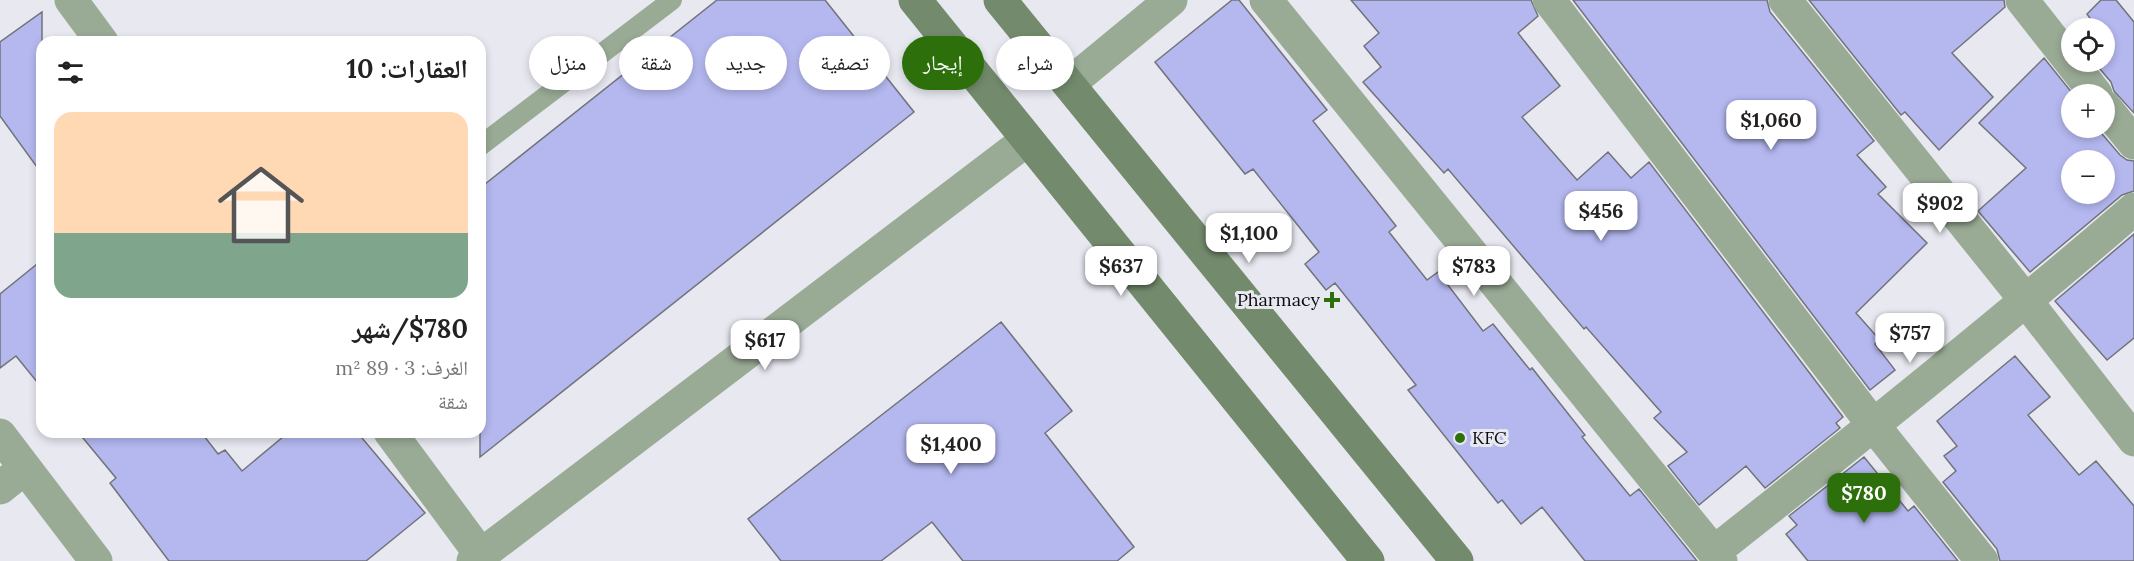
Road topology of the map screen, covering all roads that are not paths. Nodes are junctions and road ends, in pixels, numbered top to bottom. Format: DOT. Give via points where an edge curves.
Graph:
graph roads {
  1 [pos="71,0"];
  2 [pos="672,0"];
  3 [pos="915,0"];
  4 [pos="1000,0"];
  5 [pos="1171,0"];
  6 [pos="1266,0"];
  7 [pos="1549,0"];
  8 [pos="1785,0"];
  9 [pos="2022,0"];
  10 [pos="98,36"];
  11 [pos="1030,36"];
  12 [pos="1074,80"];
  13 [pos="2088,84"];
  14 [pos="1074,90"];
  15 [pos="2115,120"];
  16 [pos="1026,140"];
  17 [pos="486,141"];
  18 [pos="2134,144"];
  19 [pos="2134,209"];
  20 [pos="2027,302"];
  21 [pos="1874,426"];
  22 [pos="0,435"];
  23 [pos="394,438"];
  24 [pos="2134,440"];
  25 [pos="25,468"];
  26 [pos="0,488"];
  27 [pos="1718,557"];
  28 [pos="477,558"];
  29 [pos="96,561"];
  30 [pos="1368,561"];
  31 [pos="1457,561"];
  32 [pos="1982,561"];
  1 -- 10 [label="street"];
  2 -- 17 [label="lane"];
  3 -- 16 [label="street"];
  4 -- 11 [label="street"];
  5 -- 12 [label="street"];
  6 -- 27 [label="street"];
  7 -- 21 [label="street"];
  8 -- 20 [label="street"];
  9 -- 13 [label="street"];
  14 -- 31 [label="street"];
  15 -- 18 [label="street"];
  16 -- 28 [label="street"];
  16 -- 30 [label="street"];
  19 -- 20 [label="street"];
  20 -- 21 [label="street"];
  20 -- 24 [label="street"];
  21 -- 27 [label="street"];
  21 -- 32 [label="street"];
  22 -- 25 [label="street"];
  23 -- 28 [label="street"];
  25 -- 26 [label="street"];
  25 -- 29 [label="street"];
}
